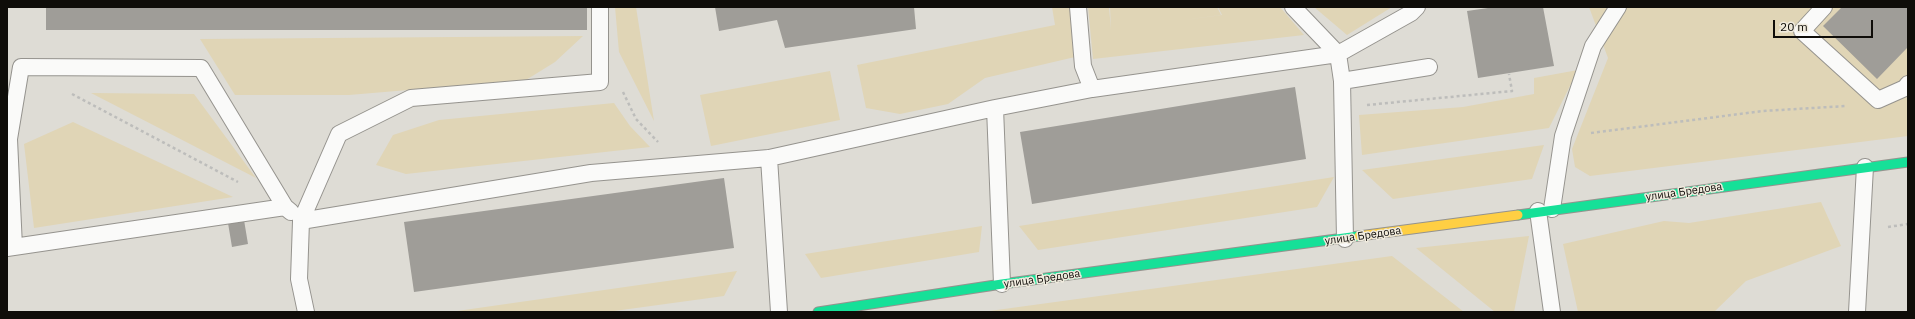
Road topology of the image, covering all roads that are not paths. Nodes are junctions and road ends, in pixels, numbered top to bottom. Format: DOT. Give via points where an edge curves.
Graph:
graph roads {
  1 [pos="600,7"];
  2 [pos="1078,7"];
  3 [pos="1293,7"];
  4 [pos="1417,7"];
  5 [pos="1618,7"];
  6 [pos="1824,7"];
  7 [pos="1338,54"];
  8 [pos="1429,67"];
  9 [pos="1342,81"];
  10 [pos="1908,84"];
  11 [pos="1092,89"];
  12 [pos="995,108"];
  13 [pos="769,158"];
  14 [pos="1908,162"];
  15 [pos="1866,167"];
  16 [pos="285,207"];
  17 [pos="1545,210"];
  18 [pos="301,221"];
  19 [pos="1345,239"];
  20 [pos="11,247"];
  21 [pos="1002,284"];
  22 [pos="306,312"];
  23 [pos="779,312"];
  24 [pos="818,312"];
  25 [pos="1552,312"];
  26 [pos="1857,312"];
  1 -- 18 [label="lane" via="600,82 411,98 339,134"];
  2 -- 11 [label="lane" via="1083,66"];
  3 -- 7 [label="lane"];
  4 -- 7 [label="lane" via="1411,13"];
  5 -- 17 [label="lane" via="1593,46 1563,136"];
  6 -- 10 [label="lane" via="1802,31 1878,100 1905,88"];
  7 -- 9 [label="lane"];
  7 -- 11 [label="lane"];
  8 -- 9 [label="lane"];
  9 -- 19 [label="lane"];
  11 -- 12 [label="lane"];
  12 -- 13 [label="lane"];
  12 -- 21 [label="lane"];
  13 -- 18 [label="lane" via="591,173"];
  13 -- 23 [label="lane"];
  14 -- 15 [label="main road, улица Бредова"];
  15 -- 17 [label="main road, улица Бредова"];
  15 -- 26 [label="lane"];
  16 -- 18 [label="lane"];
  16 -- 20 [label="lane"];
  16 -- 20 [label="lane" via="201,68 21,67 9,139"];
  17 -- 19 [label="main road, улица Бредова"];
  17 -- 25 [label="lane"];
  18 -- 22 [label="lane" via="299,279"];
  19 -- 21 [label="main road, улица Бредова"];
  21 -- 24 [label="main road, улица Бредова"];
}
